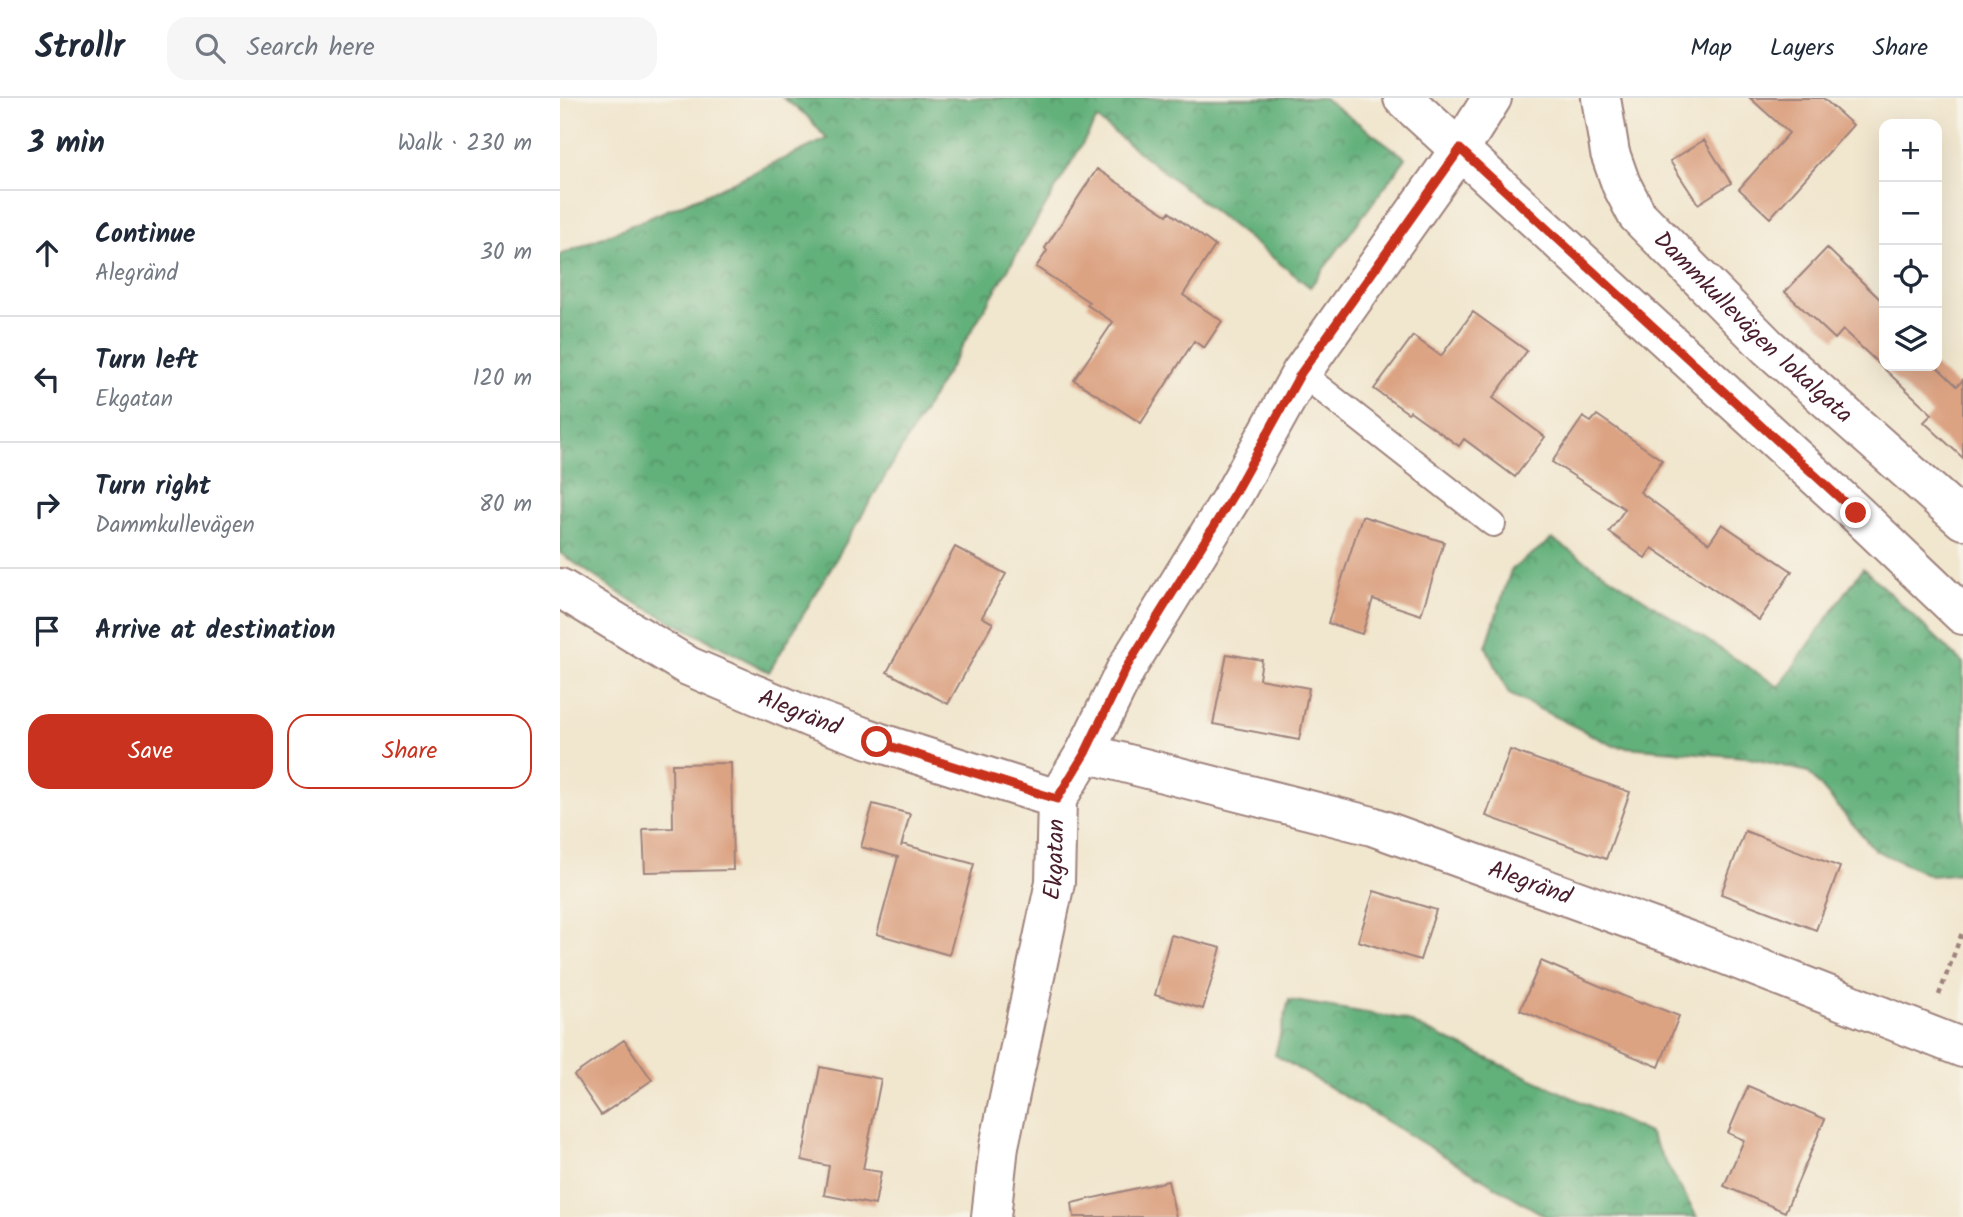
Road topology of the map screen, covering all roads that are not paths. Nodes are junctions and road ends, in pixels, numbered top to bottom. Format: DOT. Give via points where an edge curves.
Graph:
graph roads {
  1 [pos="1403,98"];
  2 [pos="1492,98"];
  3 [pos="1601,98"];
  4 [pos="1460,149"];
  5 [pos="1301,373"];
  6 [pos="1963,520"];
  7 [pos="1493,524"];
  8 [pos="560,588"];
  9 [pos="1963,615"];
  10 [pos="1085,753"];
  11 [pos="1057,799"];
  12 [pos="1963,1048"];
  13 [pos="991,1217"];
  1 -- 4 [label="street"];
  2 -- 4 [label="street, Ekgatan"];
  3 -- 6 [label="street, Dammkullevägen lokalgata" via="1611,153 1637,215 1768,347"];
  4 -- 5 [label="street, Ekgatan"];
  4 -- 9 [label="street"];
  5 -- 7 [label="lane"];
  5 -- 10 [label="street, Ekgatan" via="1235,492 1126,668"];
  8 -- 11 [label="street, Alegränd" via="688,666 877,742"];
  10 -- 11 [label="street, Ekgatan"];
  10 -- 12 [label="street, Alegränd" via="1372,826 1690,941"];
  11 -- 13 [label="street, Ekgatan" via="1055,882 999,1146"];
}
